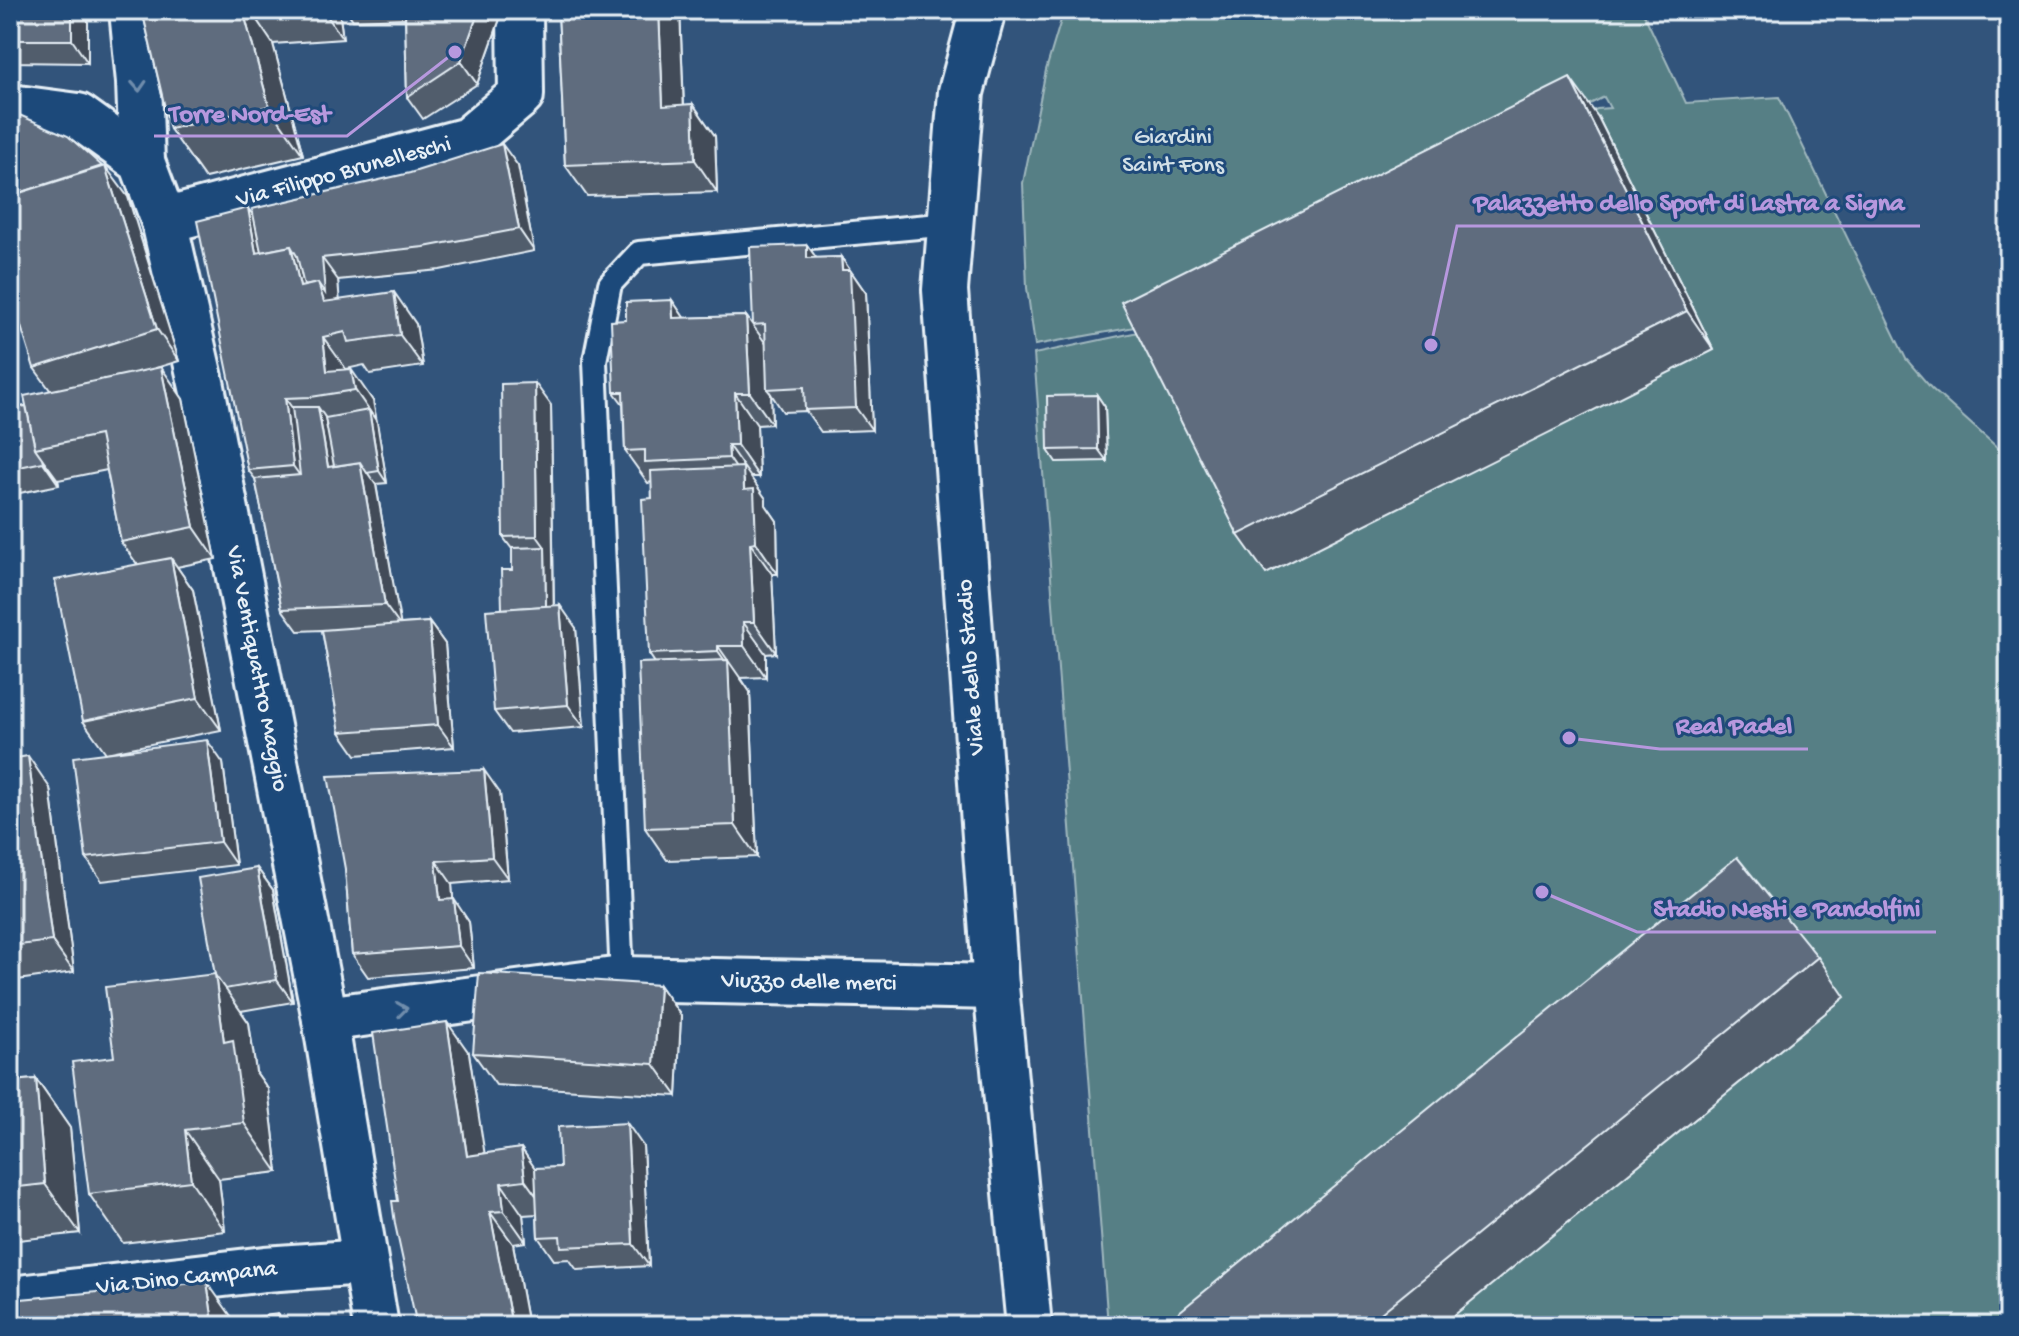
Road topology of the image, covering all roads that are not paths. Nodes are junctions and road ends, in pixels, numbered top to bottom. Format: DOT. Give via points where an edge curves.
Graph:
graph roads {
  1 [pos="132,10"];
  2 [pos="520,10"];
  3 [pos="983,10"];
  4 [pos="10,107"];
  5 [pos="142,162"];
  6 [pos="164,221"];
  7 [pos="950,224"];
  8 [pos="202,387"];
  9 [pos="157,395"];
  10 [pos="622,979"];
  11 [pos="996,987"];
  12 [pos="325,1019"];
  13 [pos="364,1262"];
  14 [pos="10,1299"];
  15 [pos="376,1326"];
  16 [pos="1029,1326"];
  1 -- 5 [label="street, Via Ventiquattro Maggio, one-way"];
  2 -- 6 [label="street, Via Filippo Brunelleschi" via="521,95 468,140"];
  3 -- 7 [label="street, Viale dello Stadio" via="961,92"];
  4 -- 5 [label="street" via="78,116"];
  5 -- 6 [label="street, Via Ventiquattro Maggio"];
  6 -- 8 [label="street, Via Ventiquattro Maggio"];
  7 -- 10 [label="lane" via="639,253 610,284 595,361"];
  7 -- 11 [label="street, Viale dello Stadio" via="945,290"];
  8 -- 9 [label="street"];
  8 -- 12 [label="street, Via Ventiquattro Maggio"];
  10 -- 11 [label="street, Viuzzo delle merci"];
  12 -- 10 [label="street, Viuzzo delle merci, one-way"];
  11 -- 16 [label="street, Viale dello Stadio"];
  12 -- 13 [label="street, Via Ventiquattro Maggio"];
  13 -- 14 [label="street, Via Dino Campana"];
  13 -- 15 [label="street, Via Ventiquattro Maggio"];
}
